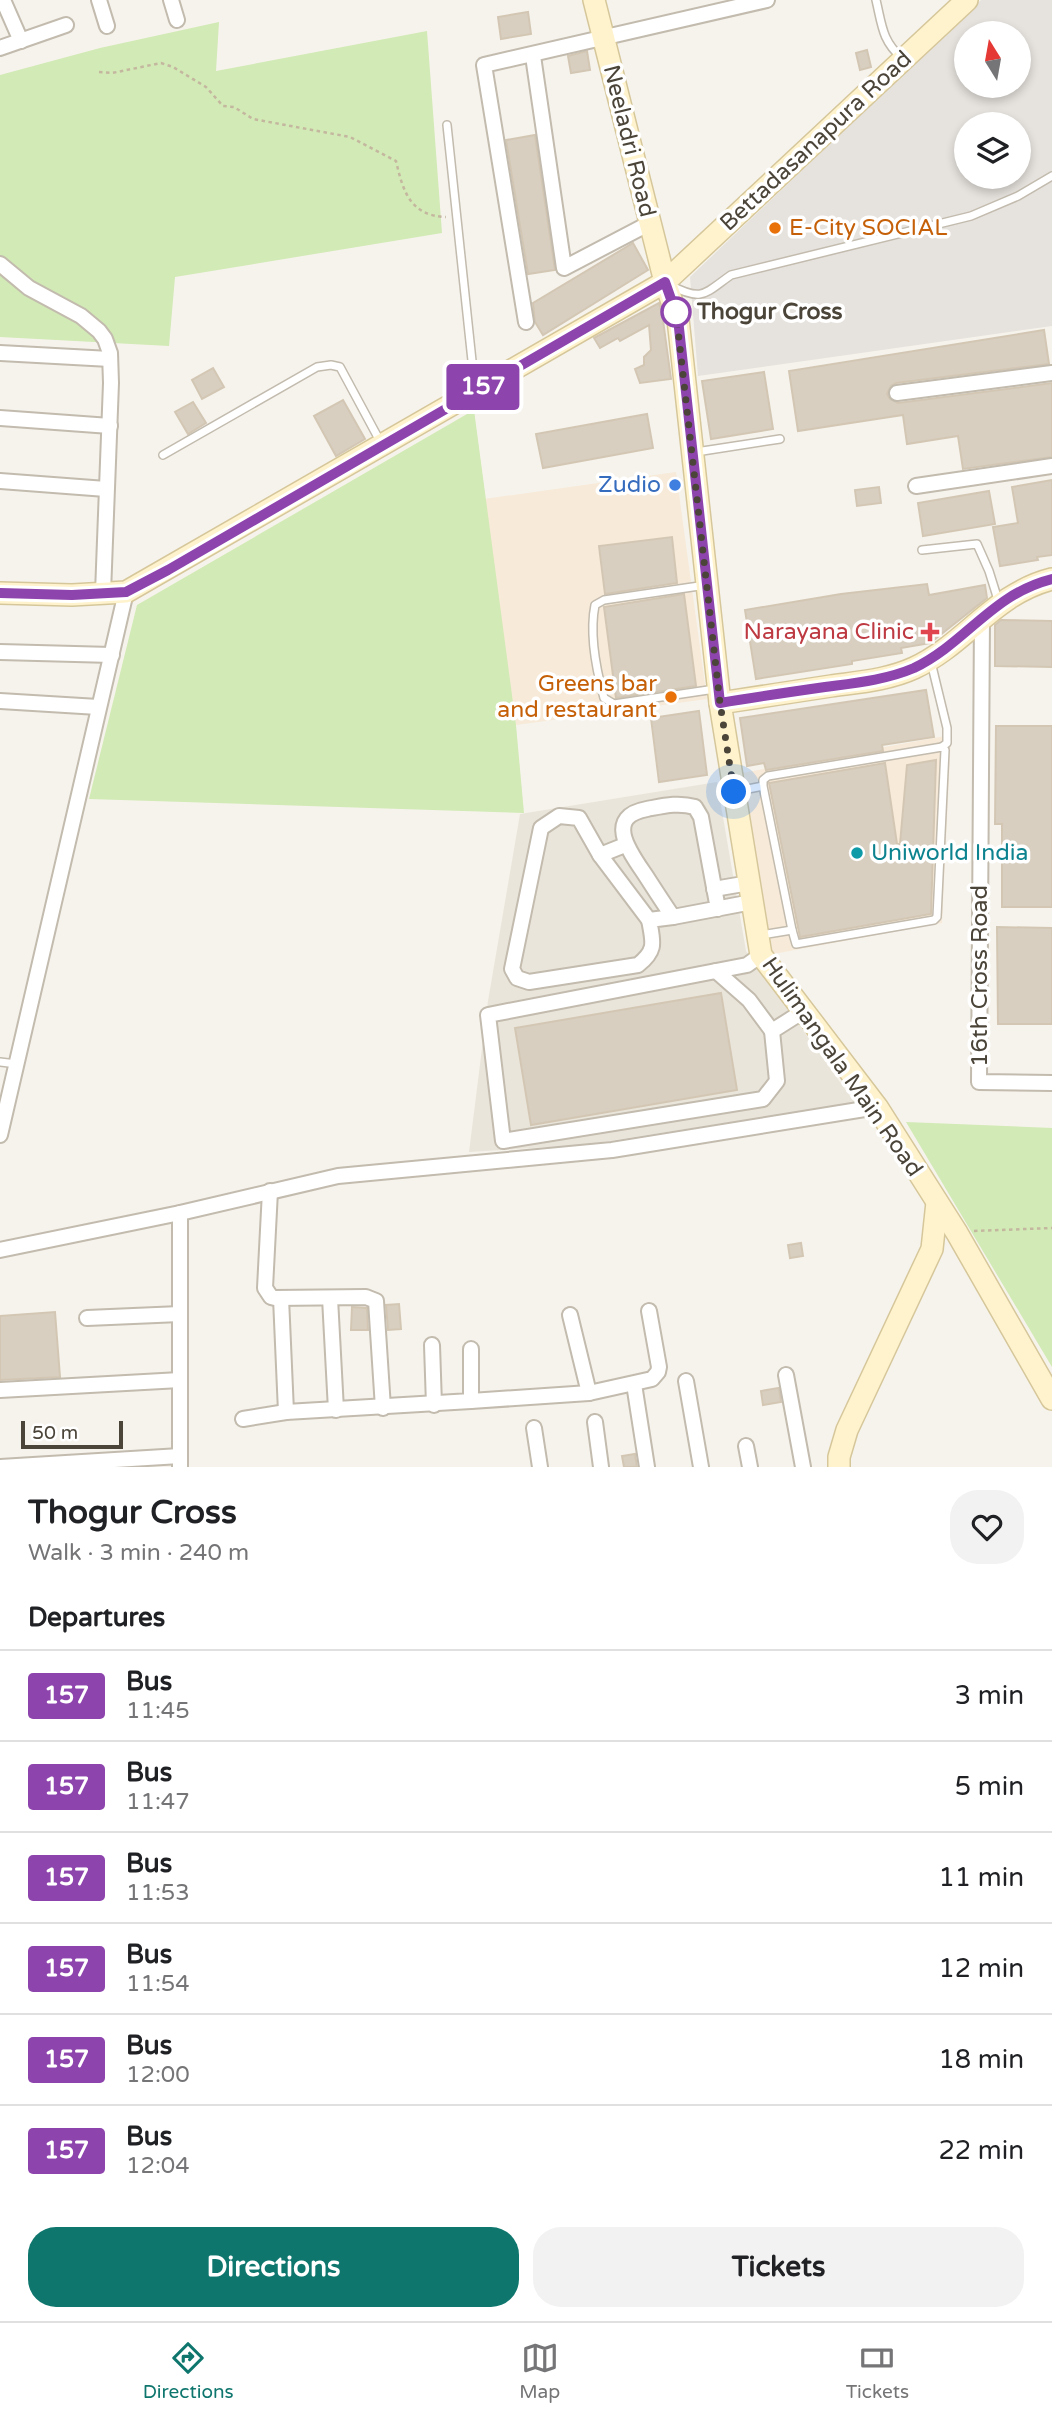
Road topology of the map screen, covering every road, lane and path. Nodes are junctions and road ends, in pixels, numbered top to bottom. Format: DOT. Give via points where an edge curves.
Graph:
graph roads {
  1 [pos="3,0"];
  2 [pos="99,0"];
  3 [pos="171,0"];
  4 [pos="594,0"];
  5 [pos="767,0"];
  6 [pos="876,0"];
  7 [pos="967,0"];
  8 [pos="177,20"];
  9 [pos="66,25"];
  10 [pos="107,26"];
  11 [pos="602,37"];
  12 [pos="20,41"];
  13 [pos="0,48"];
  14 [pos="533,56"];
  15 [pos="903,59"];
  16 [pos="99,72"];
  17 [pos="447,125"];
  18 [pos="1052,176"];
  19 [pos="456,218"];
  20 [pos="650,223"];
  21 [pos="0,264"];
  22 [pos="665,282"];
  23 [pos="526,322"];
  24 [pos="0,353"];
  25 [pos="110,359"];
  26 [pos="1052,373"];
  27 [pos="475,391"];
  28 [pos="897,393"];
  29 [pos="0,418"];
  30 [pos="110,426"];
  31 [pos="780,439"];
  32 [pos="382,445"];
  33 [pos="692,452"];
  34 [pos="163,455"];
  35 [pos="1052,466"];
  36 [pos="0,481"];
  37 [pos="916,486"];
  38 [pos="106,489"];
  39 [pos="922,550"];
  40 [pos="1052,579"];
  41 [pos="706,585"];
  42 [pos="126,592"];
  43 [pos="0,593"];
  44 [pos="103,593"];
  45 [pos="999,604"];
  46 [pos="982,617"];
  47 [pos="0,652"];
  48 [pos="111,655"];
  49 [pos="930,658"];
  50 [pos="719,696"];
  51 [pos="0,701"];
  52 [pos="98,708"];
  53 [pos="942,747"];
  54 [pos="763,786"];
  55 [pos="734,792"];
  56 [pos="625,845"];
  57 [pos="600,855"];
  58 [pos="714,889"];
  59 [pos="750,893"];
  60 [pos="718,909"];
  61 [pos="673,917"];
  62 [pos="649,920"];
  63 [pos="792,930"];
  64 [pos="759,945"];
  65 [pos="716,971"];
  66 [pos="802,1012"];
  67 [pos="772,1031"];
  68 [pos="0,1062"];
  69 [pos="17,1064"];
  70 [pos="1052,1083"];
  71 [pos="877,1107"];
  72 [pos="0,1135"];
  73 [pos="270,1191"];
  74 [pos="937,1202"];
  75 [pos="180,1213"];
  76 [pos="1052,1228"];
  77 [pos="957,1233"];
  78 [pos="0,1250"];
  79 [pos="281,1298"];
  80 [pos="330,1298"];
  81 [pos="649,1311"];
  82 [pos="180,1314"];
  83 [pos="569,1315"];
  84 [pos="87,1318"];
  85 [pos="432,1345"];
  86 [pos="471,1349"];
  87 [pos="786,1375"];
  88 [pos="180,1380"];
  89 [pos="685,1381"];
  90 [pos="634,1384"];
  91 [pos="0,1390"];
  92 [pos="589,1393"];
  93 [pos="1052,1399"];
  94 [pos="471,1401"];
  95 [pos="434,1405"];
  96 [pos="383,1408"];
  97 [pos="336,1410"];
  98 [pos="286,1412"];
  99 [pos="243,1419"];
  100 [pos="595,1422"];
  101 [pos="534,1428"];
  102 [pos="746,1446"];
  103 [pos="180,1462"];
  104 [pos="0,1467"];
  105 [pos="540,1467"];
  106 [pos="601,1467"];
  107 [pos="647,1467"];
  108 [pos="701,1467"];
  109 [pos="750,1467"];
  110 [pos="803,1467"];
  111 [pos="839,1467"];
  1 -- 12 [label="street"];
  2 -- 10 [label="street"];
  3 -- 8 [label="street"];
  4 -- 11 [label="street, Neeladri Road"];
  5 -- 11 [label="street"];
  6 -- 15 [label="lane" via="885,38"];
  7 -- 15 [label="street, Bettadasanapura Road"];
  9 -- 12 [label="street"];
  11 -- 14 [label="street"];
  11 -- 20 [label="street, Neeladri Road"];
  12 -- 13 [label="street"];
  14 -- 20 [label="street" via="564,268"];
  14 -- 23 [label="street" via="484,65"];
  15 -- 22 [label="street, Bettadasanapura Road"];
  16 -- 19 [label="path" via="161,63 206,87 223,106 253,119 350,137 396,161 404,194 416,208"];
  17 -- 19 [label="lane"];
  18 -- 22 [label="lane" via="1018,197 971,216 740,272 699,296"];
  19 -- 27 [label="lane"];
  20 -- 22 [label="street, Neeladri Road"];
  21 -- 25 [label="street" via="29,288 91,323 105,339"];
  22 -- 27 [label="street"];
  22 -- 33 [label="street, Neeladri Road" via="678,319"];
  24 -- 25 [label="street"];
  25 -- 30 [label="street"];
  26 -- 28 [label="street"];
  27 -- 32 [label="street"];
  29 -- 30 [label="street"];
  30 -- 38 [label="street"];
  31 -- 33 [label="lane"];
  32 -- 34 [label="lane" via="340,367 331,365 317,367"];
  32 -- 42 [label="street"];
  33 -- 41 [label="street, Neeladri Road"];
  35 -- 37 [label="street"];
  36 -- 38 [label="street"];
  38 -- 44 [label="street"];
  39 -- 45 [label="lane" via="977,544"];
  40 -- 45 [label="street"];
  41 -- 50 [label="street, Neeladri Road"];
  41 -- 50 [label="lane" via="604,600 596,605 593,630 599,681 604,698 614,704"];
  42 -- 44 [label="street"];
  42 -- 48 [label="street"];
  43 -- 44 [label="street"];
  45 -- 46 [label="street"];
  46 -- 49 [label="street"];
  46 -- 70 [label="street, 16th Cross Road" via="979,1082"];
  47 -- 48 [label="street"];
  48 -- 52 [label="street"];
  49 -- 50 [label="street" via="876,680"];
  49 -- 53 [label="lane" via="947,728 947,743"];
  50 -- 55 [label="street, Hulimangala Main Road"];
  51 -- 52 [label="street"];
  52 -- 69 [label="street"];
  53 -- 54 [label="lane" via="768,776"];
  53 -- 63 [label="lane" via="937,918 801,944 796,944"];
  54 -- 55 [label="lane"];
  54 -- 63 [label="lane"];
  55 -- 59 [label="street, Hulimangala Main Road"];
  56 -- 57 [label="street"];
  56 -- 58 [label="street" via="623,827 628,816 639,810 682,803 695,807 701,817"];
  56 -- 61 [label="street"];
  57 -- 62 [label="street"];
  57 -- 62 [label="street" via="579,818 559,816 541,828 512,969 516,978 529,982 638,965 651,955"];
  58 -- 59 [label="street"];
  58 -- 60 [label="street"];
  59 -- 60 [label="street"];
  59 -- 64 [label="street, Hulimangala Main Road"];
  60 -- 61 [label="street"];
  61 -- 62 [label="street"];
  63 -- 64 [label="lane"];
  64 -- 65 [label="street" via="747,965"];
  64 -- 66 [label="street, Hulimangala Main Road"];
  65 -- 67 [label="street" via="749,1000"];
  65 -- 67 [label="street" via="488,1015 503,1141 763,1099 777,1081"];
  66 -- 67 [label="street"];
  66 -- 71 [label="street, Hulimangala Main Road"];
  68 -- 69 [label="lane"];
  69 -- 72 [label="street"];
  71 -- 73 [label="street" via="612,1150 338,1176"];
  71 -- 74 [label="street, Hulimangala Main Road"];
  73 -- 75 [label="street"];
  73 -- 79 [label="street" via="265,1288 271,1297"];
  74 -- 77 [label="street, Hulimangala Main Road"];
  74 -- 111 [label="street" via="932,1248 847,1430"];
  75 -- 78 [label="street"];
  75 -- 82 [label="street"];
  76 -- 77 [label="path"];
  77 -- 93 [label="street, Hulimangala Main Road"];
  79 -- 80 [label="street"];
  79 -- 98 [label="street"];
  80 -- 96 [label="street" via="376,1301"];
  80 -- 97 [label="street"];
  81 -- 90 [label="street" via="658,1372"];
  82 -- 84 [label="street"];
  82 -- 88 [label="street"];
  83 -- 92 [label="street"];
  85 -- 95 [label="street"];
  86 -- 94 [label="street"];
  87 -- 110 [label="street"];
  88 -- 91 [label="street"];
  88 -- 103 [label="street"];
  89 -- 108 [label="street"];
  90 -- 92 [label="street"];
  90 -- 107 [label="street"];
  92 -- 94 [label="street"];
  94 -- 95 [label="street"];
  95 -- 96 [label="street"];
  96 -- 97 [label="street"];
  97 -- 98 [label="street"];
  98 -- 99 [label="street"];
  100 -- 106 [label="street"];
  101 -- 105 [label="street"];
  102 -- 109 [label="street"];
  103 -- 104 [label="street"];
}
